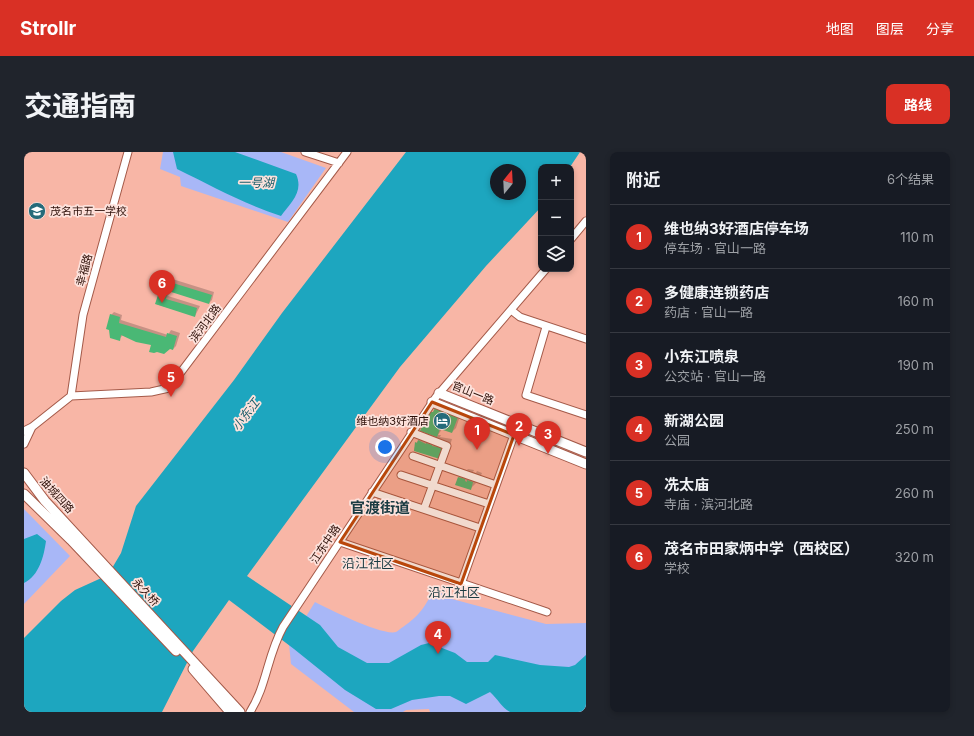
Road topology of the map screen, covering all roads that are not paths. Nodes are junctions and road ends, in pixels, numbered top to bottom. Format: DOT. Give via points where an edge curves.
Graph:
graph roads {
  1 [pos="128,152"];
  2 [pos="305,152"];
  3 [pos="347,152"];
  4 [pos="339,163"];
  5 [pos="586,221"];
  6 [pos="574,236"];
  7 [pos="544,272"];
  8 [pos="512,310"];
  9 [pos="546,327"];
  10 [pos="586,339"];
  11 [pos="439,393"];
  12 [pos="71,396"];
  13 [pos="432,402"];
  14 [pos="474,407"];
  15 [pos="586,415"];
  16 [pos="470,417"];
  17 [pos="32,427"];
  18 [pos="24,431"];
  19 [pos="411,432"];
  20 [pos="514,435"];
  21 [pos="24,444"];
  22 [pos="586,452"];
  23 [pos="413,456"];
  24 [pos="586,464"];
  25 [pos="440,465"];
  26 [pos="24,473"];
  27 [pos="401,475"];
  28 [pos="496,485"];
  29 [pos="433,486"];
  30 [pos="372,492"];
  31 [pos="24,494"];
  32 [pos="489,504"];
  33 [pos="424,509"];
  34 [pos="480,528"];
  35 [pos="73,536"];
  36 [pos="340,542"];
  37 [pos="461,584"];
  38 [pos="547,612"];
  39 [pos="198,671"];
  40 [pos="230,712"];
  41 [pos="240,712"];
  42 [pos="250,712"];
  1 -- 12 [label="street, 幸福路" via="83,315"];
  2 -- 4 [label="street"];
  3 -- 4 [label="street, 滨河北路"];
  4 -- 12 [label="street, 滨河北路" via="169,388 151,392"];
  5 -- 6 [label="street"];
  7 -- 8 [label="street, 江东中路"];
  8 -- 9 [label="street" via="520,317"];
  8 -- 11 [label="street, 江东中路"];
  9 -- 10 [label="street"];
  9 -- 15 [label="street" via="526,395"];
  11 -- 13 [label="street, 江东中路"];
  11 -- 14 [label="main road, 官山一路"];
  12 -- 17 [label="street"];
  13 -- 16 [label="main road"];
  13 -- 19 [label="street, 江东中路"];
  14 -- 16 [label="main road"];
  14 -- 22 [label="main road, 官山一路"];
  16 -- 20 [label="main road"];
  17 -- 18 [label="street"];
  17 -- 21 [label="street"];
  19 -- 25 [label="street" via="447,446"];
  19 -- 30 [label="street, 江东中路"];
  20 -- 24 [label="main road"];
  20 -- 28 [label="street"];
  23 -- 25 [label="street"];
  25 -- 28 [label="street"];
  25 -- 29 [label="street"];
  26 -- 35 [label="main road, 油城四路"];
  27 -- 29 [label="street"];
  28 -- 32 [label="street"];
  29 -- 32 [label="street"];
  29 -- 33 [label="street"];
  30 -- 33 [label="street"];
  30 -- 36 [label="street, 江东中路"];
  31 -- 35 [label="main road, 油城四路"];
  32 -- 34 [label="street"];
  33 -- 34 [label="street"];
  34 -- 37 [label="street"];
  35 -- 39 [label="main road, 永久桥"];
  36 -- 37 [label="street"];
  36 -- 42 [label="street, 江东中路" via="274,644 259,697"];
  37 -- 38 [label="street"];
  39 -- 40 [label="main road"];
  39 -- 41 [label="main road"];
}
